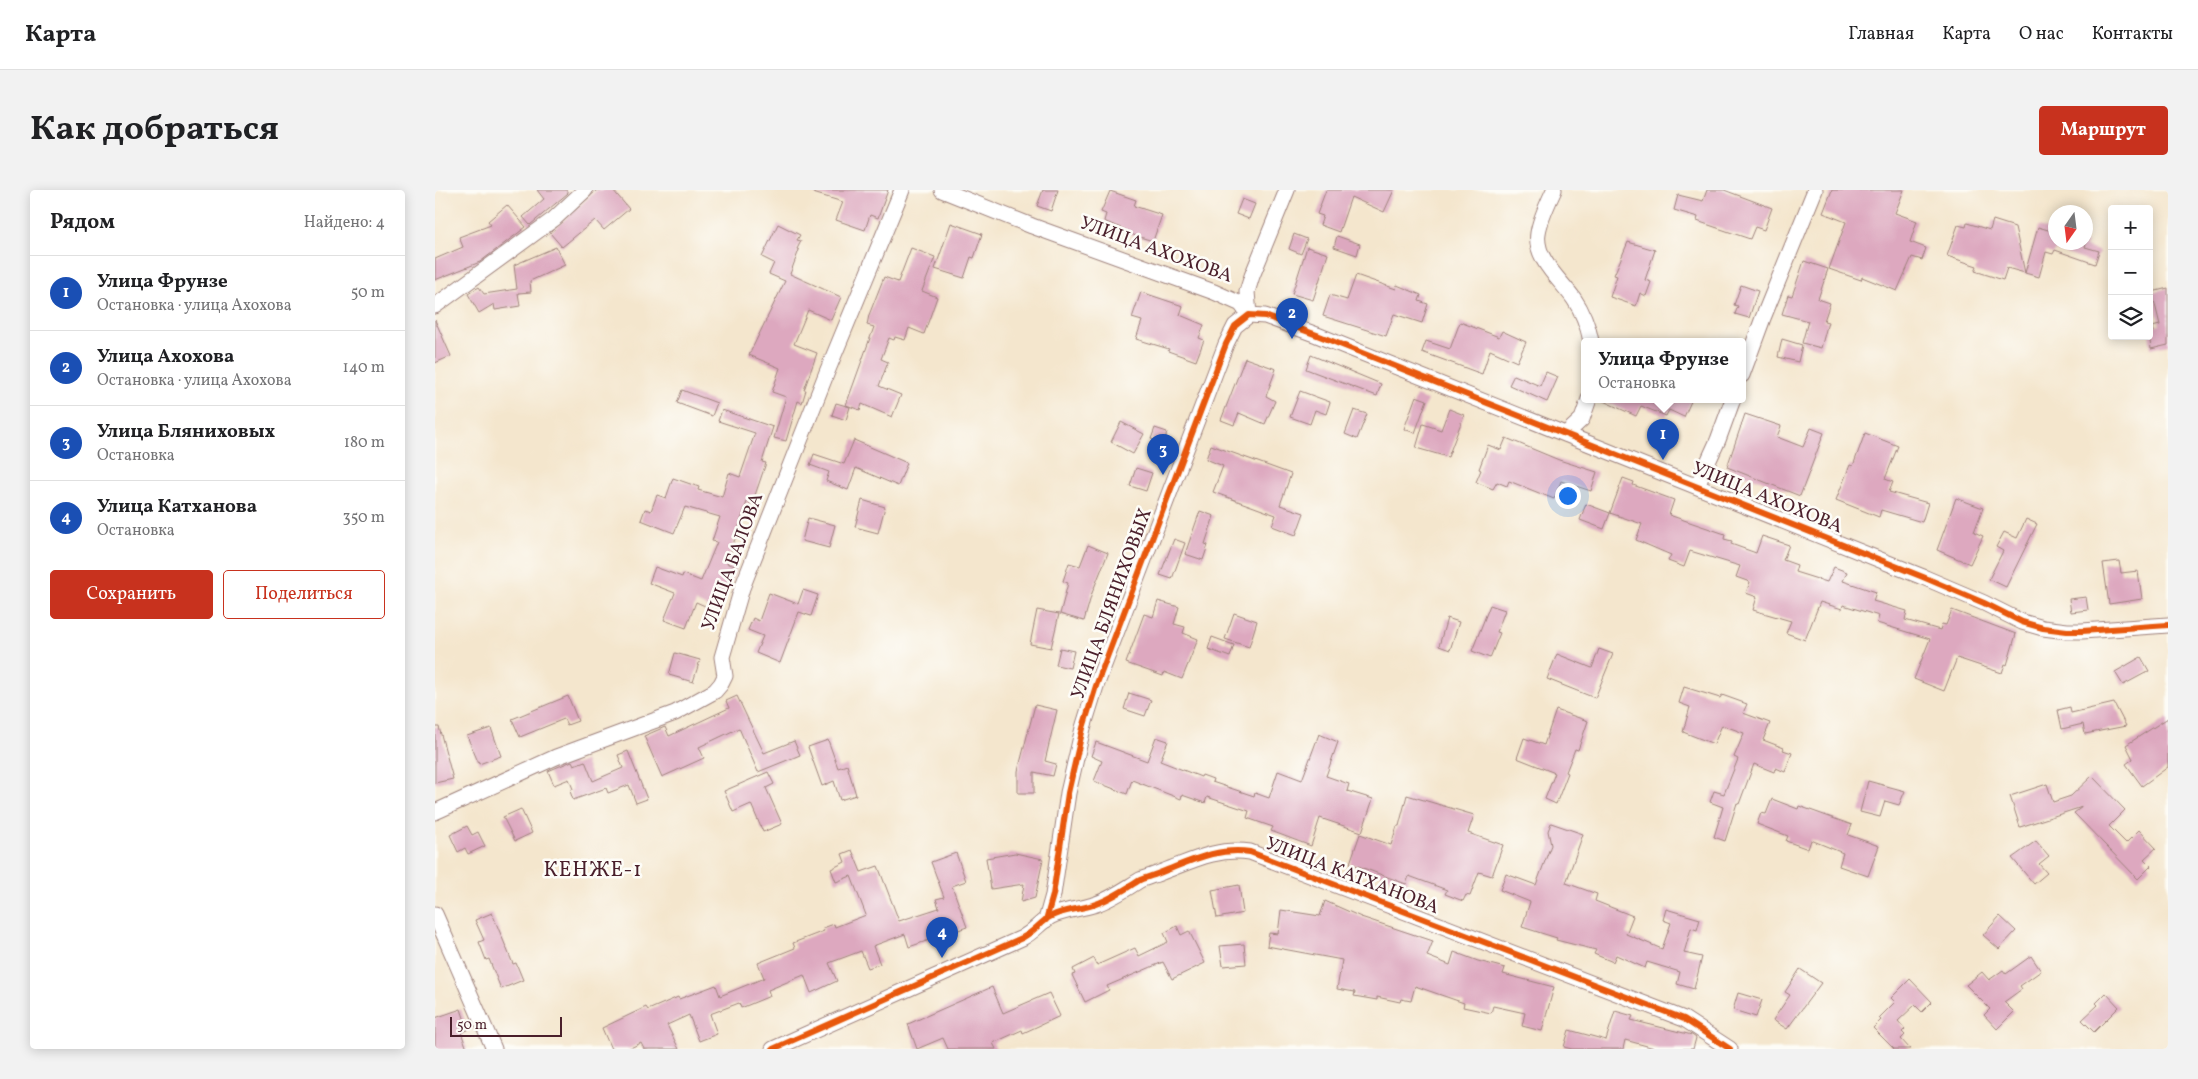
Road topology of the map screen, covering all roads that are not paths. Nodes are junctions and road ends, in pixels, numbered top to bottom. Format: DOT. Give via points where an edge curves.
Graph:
graph roads {
  1 [pos="585,190"];
  2 [pos="901,190"];
  3 [pos="942,190"];
  4 [pos="1287,190"];
  5 [pos="1554,190"];
  6 [pos="1815,190"];
  7 [pos="435,306"];
  8 [pos="1249,315"];
  9 [pos="1590,338"];
  10 [pos="1746,364"];
  11 [pos="1587,403"];
  12 [pos="1732,403"];
  13 [pos="1566,434"];
  14 [pos="1697,486"];
  15 [pos="2168,625"];
  16 [pos="435,812"];
  17 [pos="435,914"];
  18 [pos="1046,920"];
  19 [pos="494,1049"];
  20 [pos="773,1049"];
  21 [pos="1730,1049"];
  1 -- 7 [label="street" via="540,230"];
  2 -- 16 [label="street, УЛИЦА БАЛОВА" via="742,588 722,658 725,676 721,684 715,691 675,713 556,757"];
  3 -- 8 [label="street, УЛИЦА АХОХОВА" via="1214,292 1241,304"];
  4 -- 8 [label="street" via="1247,292"];
  5 -- 9 [label="street" via="1538,233 1539,247 1545,262 1580,308"];
  6 -- 10 [label="street"];
  8 -- 13 [label="street, УЛИЦА АХОХОВА" via="1265,316 1317,335"];
  8 -- 18 [label="street, УЛИЦА БЛЯНИХОВЫХ" via="1235,326 1226,344 1096,686 1068,793"];
  11 -- 13 [label="street" via="1581,419"];
  12 -- 14 [label="street"];
  13 -- 14 [label="street, УЛИЦА АХОХОВА"];
  14 -- 15 [label="street, УЛИЦА АХОХОВА" via="1957,592 2022,622 2067,631"];
  17 -- 19 [label="street"];
  18 -- 20 [label="street, УЛИЦА КАТХАНОВА" via="1022,938"];
  18 -- 21 [label="street, УЛИЦА КАТХАНОВА" via="1099,903 1141,880 1207,855 1235,850 1250,852 1684,1020"];
}
